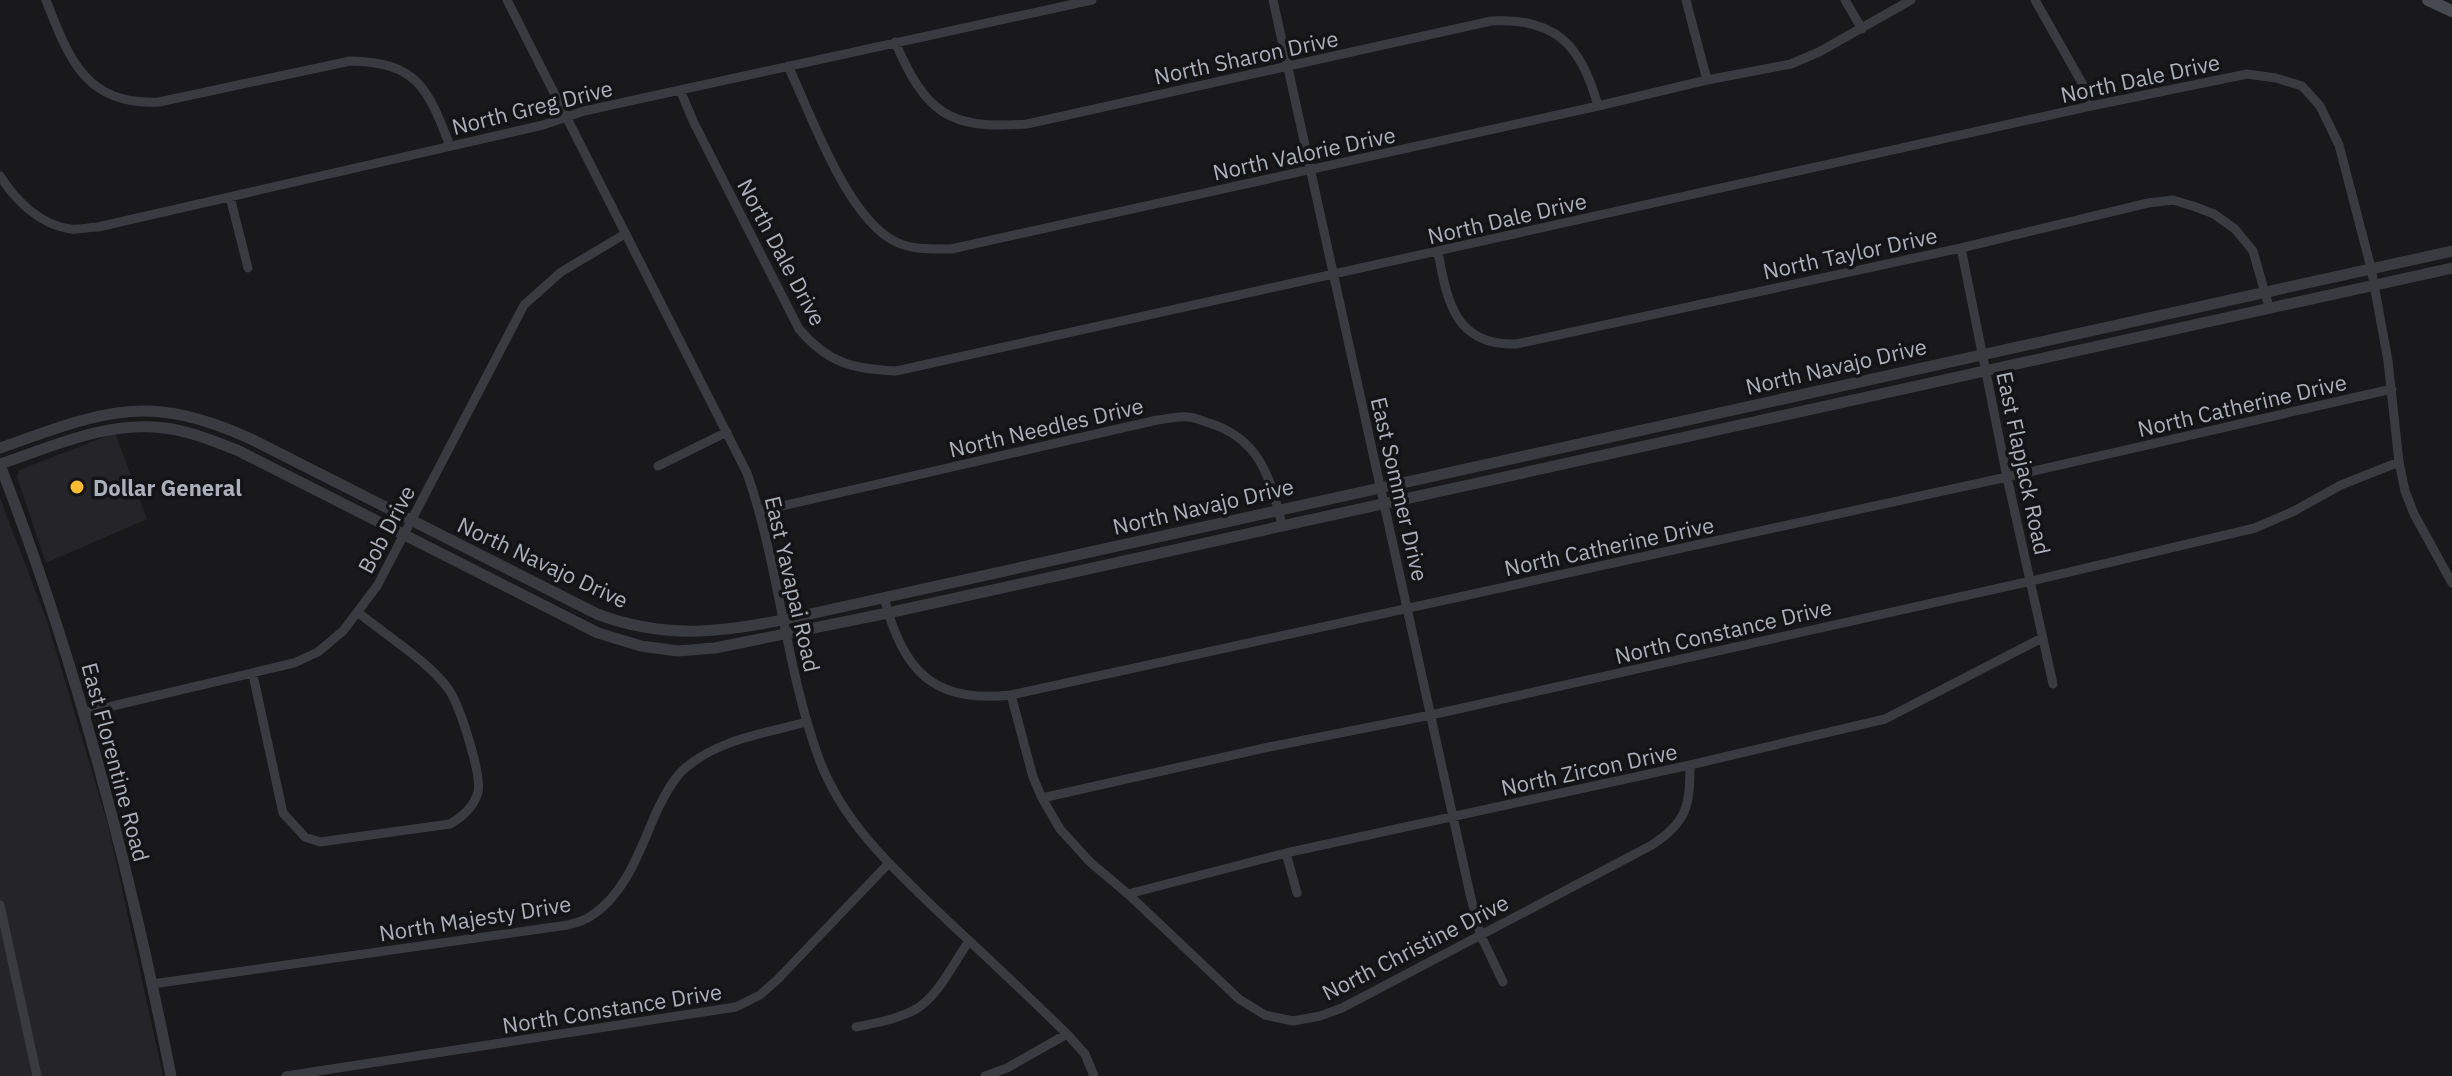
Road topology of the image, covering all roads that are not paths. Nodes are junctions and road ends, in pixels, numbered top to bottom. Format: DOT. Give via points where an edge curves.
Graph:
graph roads {
  1 [pos="46,0"];
  2 [pos="507,0"];
  3 [pos="1092,0"];
  4 [pos="1273,0"];
  5 [pos="1686,0"];
  6 [pos="1845,0"];
  7 [pos="1911,0"];
  8 [pos="2035,0"];
  9 [pos="2428,0"];
  10 [pos="2452,11"];
  11 [pos="1862,29"];
  12 [pos="895,42"];
  13 [pos="788,66"];
  14 [pos="1288,67"];
  15 [pos="1707,80"];
  16 [pos="680,90"];
  17 [pos="1598,106"];
  18 [pos="2091,106"];
  19 [pos="567,118"];
  20 [pos="450,146"];
  21 [pos="1312,170"];
  22 [pos="0,176"];
  23 [pos="230,197"];
  24 [pos="625,234"];
  25 [pos="1961,248"];
  26 [pos="2452,251"];
  27 [pos="1438,252"];
  28 [pos="248,268"];
  29 [pos="2371,268"];
  30 [pos="2452,268"];
  31 [pos="1335,274"];
  32 [pos="2374,285"];
  33 [pos="2266,291"];
  34 [pos="2269,307"];
  35 [pos="1982,354"];
  36 [pos="1986,371"];
  37 [pos="2392,389"];
  38 [pos="727,432"];
  39 [pos="262,445"];
  40 [pos="0,448"];
  41 [pos="255,459"];
  42 [pos="2399,462"];
  43 [pos="0,464"];
  44 [pos="658,466"];
  45 [pos="2007,477"];
  46 [pos="1380,487"];
  47 [pos="1383,503"];
  48 [pos="1278,509"];
  49 [pos="760,511"];
  50 [pos="410,520"];
  51 [pos="1282,525"];
  52 [pos="403,535"];
  53 [pos="2031,581"];
  54 [pos="2452,583"];
  55 [pos="884,597"];
  56 [pos="576,605"];
  57 [pos="1408,608"];
  58 [pos="359,613"];
  59 [pos="888,613"];
  60 [pos="569,619"];
  61 [pos="784,620"];
  62 [pos="787,635"];
  63 [pos="2042,638"];
  64 [pos="253,675"];
  65 [pos="2053,684"];
  66 [pos="1011,695"];
  67 [pos="83,713"];
  68 [pos="1431,715"];
  69 [pos="807,722"];
  70 [pos="1690,765"];
  71 [pos="1042,798"];
  72 [pos="1455,817"];
  73 [pos="1286,853"];
  74 [pos="888,864"];
  75 [pos="1297,893"];
  76 [pos="1128,894"];
  77 [pos="0,905"];
  78 [pos="1480,934"];
  79 [pos="969,941"];
  80 [pos="1503,982"];
  81 [pos="152,984"];
  82 [pos="856,1027"];
  83 [pos="1067,1034"];
  84 [pos="37,1076"];
  85 [pos="171,1076"];
  86 [pos="286,1076"];
  87 [pos="985,1076"];
  88 [pos="1094,1076"];
  1 -- 20 [label="street" via="74,62 110,96 159,102 350,61 373,61 394,66 415,80 432,100"];
  2 -- 19 [label="street, East Yavapai Road"];
  3 -- 12 [label="street, North Greg Drive"];
  4 -- 14 [label="street, East Sommer Drive"];
  5 -- 15 [label="street"];
  6 -- 11 [label="street"];
  7 -- 11 [label="street, North Valorie Drive"];
  8 -- 18 [label="street"];
  9 -- 10 [label="main road"];
  11 -- 15 [label="street, North Valorie Drive" via="1791,64"];
  12 -- 13 [label="street, North Greg Drive"];
  12 -- 14 [label="street, North Sharon Drive" via="925,99 945,115 1000,126"];
  13 -- 16 [label="street, North Greg Drive"];
  13 -- 21 [label="street, North Valorie Drive" via="858,207 877,229 920,249 951,249"];
  14 -- 17 [label="street, North Sharon Drive" via="1514,20 1561,36 1581,59"];
  14 -- 21 [label="street, East Sommer Drive"];
  15 -- 17 [label="street, North Valorie Drive"];
  16 -- 19 [label="street, North Greg Drive"];
  16 -- 31 [label="street, North Dale Drive" via="799,329 814,347 841,364 896,371"];
  17 -- 21 [label="street, North Valorie Drive"];
  18 -- 27 [label="street, North Dale Drive"];
  18 -- 29 [label="street, North Dale Drive" via="2247,74 2302,86 2320,106 2339,145"];
  19 -- 20 [label="street, North Greg Drive"];
  19 -- 24 [label="street, East Yavapai Road"];
  20 -- 23 [label="street, North Greg Drive"];
  21 -- 31 [label="street, East Sommer Drive"];
  22 -- 23 [label="street, North Greg Drive" via="33,213 71,229"];
  23 -- 28 [label="street"];
  24 -- 38 [label="street, East Yavapai Road"];
  24 -- 50 [label="street, Bob Drive" via="561,272 524,305"];
  25 -- 27 [label="street, North Taylor Drive" via="1516,344 1473,335 1456,317 1446,296"];
  25 -- 33 [label="street, North Taylor Drive" via="2173,200 2214,214 2235,229 2253,251"];
  25 -- 35 [label="street, East Flapjack Road"];
  26 -- 29 [label="street, North Navajo Drive"];
  27 -- 31 [label="street, North Dale Drive"];
  29 -- 32 [label="street, North Dale Drive"];
  29 -- 33 [label="street, North Navajo Drive"];
  30 -- 32 [label="street, North Navajo Drive"];
  31 -- 46 [label="street, East Sommer Drive"];
  32 -- 34 [label="street, North Navajo Drive"];
  32 -- 37 [label="street, North Dale Drive"];
  33 -- 34 [label="street, North Taylor Drive"];
  33 -- 35 [label="street, North Navajo Drive"];
  34 -- 36 [label="street, North Navajo Drive"];
  35 -- 36 [label="street, East Flapjack Road"];
  35 -- 46 [label="street, North Navajo Drive"];
  36 -- 45 [label="street, East Flapjack Road"];
  36 -- 47 [label="street, North Navajo Drive"];
  37 -- 42 [label="street, North Dale Drive"];
  37 -- 45 [label="street, North Catherine Drive"];
  38 -- 44 [label="street"];
  38 -- 49 [label="street, East Yavapai Road"];
  39 -- 40 [label="street, North Navajo Drive" via="197,418 145,410 92,416"];
  39 -- 41 [label="street"];
  39 -- 50 [label="street, North Navajo Drive"];
  41 -- 43 [label="street, North Navajo Drive" via="198,435 129,428 80,436"];
  41 -- 52 [label="street, North Navajo Drive"];
  42 -- 53 [label="street, North Constance Drive" via="2255,528"];
  42 -- 54 [label="street, North Dale Drive" via="2414,514"];
  43 -- 67 [label="street, East Florentine Road"];
  45 -- 53 [label="street, East Flapjack Road"];
  45 -- 57 [label="street, North Catherine Drive"];
  46 -- 47 [label="street, East Sommer Drive"];
  46 -- 48 [label="street, North Navajo Drive"];
  47 -- 51 [label="street, North Navajo Drive"];
  47 -- 57 [label="street, East Sommer Drive"];
  48 -- 49 [label="street, North Needles Drive" via="1262,463 1241,437 1189,417"];
  48 -- 51 [label="street, North Needles Drive"];
  48 -- 55 [label="street, North Navajo Drive"];
  49 -- 61 [label="street, East Yavapai Road"];
  50 -- 52 [label="street, Bob Drive"];
  50 -- 56 [label="street, North Navajo Drive"];
  51 -- 59 [label="street, North Navajo Drive"];
  52 -- 58 [label="street, Bob Drive"];
  52 -- 60 [label="street, North Navajo Drive"];
  53 -- 63 [label="street, East Flapjack Road"];
  53 -- 68 [label="street, North Constance Drive"];
  55 -- 59 [label="street, North Catherine Drive"];
  55 -- 61 [label="street, North Navajo Drive"];
  56 -- 60 [label="street"];
  56 -- 61 [label="street, North Navajo Drive" via="619,623 679,633"];
  57 -- 66 [label="street, North Catherine Drive"];
  57 -- 68 [label="street, East Sommer Drive"];
  58 -- 64 [label="street, Bob Drive" via="318,652"];
  58 -- 64 [label="street" via="435,675 456,705 479,790 463,816 450,824 320,842 305,837 283,813"];
  59 -- 62 [label="street, North Navajo Drive"];
  59 -- 66 [label="street, North Catherine Drive" via="906,657 923,675 968,697"];
  60 -- 62 [label="street, North Navajo Drive" via="614,639 678,651"];
  61 -- 62 [label="street, East Yavapai Road"];
  62 -- 69 [label="street, East Yavapai Road"];
  63 -- 65 [label="street, East Flapjack Road"];
  63 -- 70 [label="street, North Zircon Drive" via="1885,719"];
  64 -- 67 [label="street, Bob Drive"];
  66 -- 71 [label="street, North Christine Drive"];
  67 -- 81 [label="street, East Florentine Road"];
  68 -- 71 [label="street, North Constance Drive"];
  68 -- 72 [label="street, East Sommer Drive"];
  69 -- 74 [label="street, East Yavapai Road" via="834,790"];
  69 -- 81 [label="street, North Majesty Drive" via="730,743 682,771 628,874 591,917 568,925"];
  70 -- 72 [label="street, North Zircon Drive"];
  70 -- 78 [label="street, North Christine Drive" via="1684,817 1670,833"];
  71 -- 76 [label="street, North Christine Drive" via="1060,829"];
  72 -- 73 [label="street, North Zircon Drive"];
  72 -- 78 [label="street, East Sommer Drive"];
  73 -- 75 [label="street"];
  73 -- 76 [label="street, North Zircon Drive"];
  74 -- 79 [label="street, East Yavapai Road"];
  74 -- 86 [label="street, North Constance Drive" via="777,980 736,1007"];
  76 -- 78 [label="street, North Christine Drive" via="1239,999 1265,1015 1293,1021 1342,1008"];
  77 -- 84 [label="street"];
  78 -- 80 [label="street, East Sommer Drive"];
  79 -- 82 [label="street" via="938,989 914,1011"];
  79 -- 83 [label="street, East Yavapai Road"];
  81 -- 85 [label="street, East Florentine Road"];
  83 -- 87 [label="street"];
  83 -- 88 [label="street, East Yavapai Road" via="1085,1054"];
}
